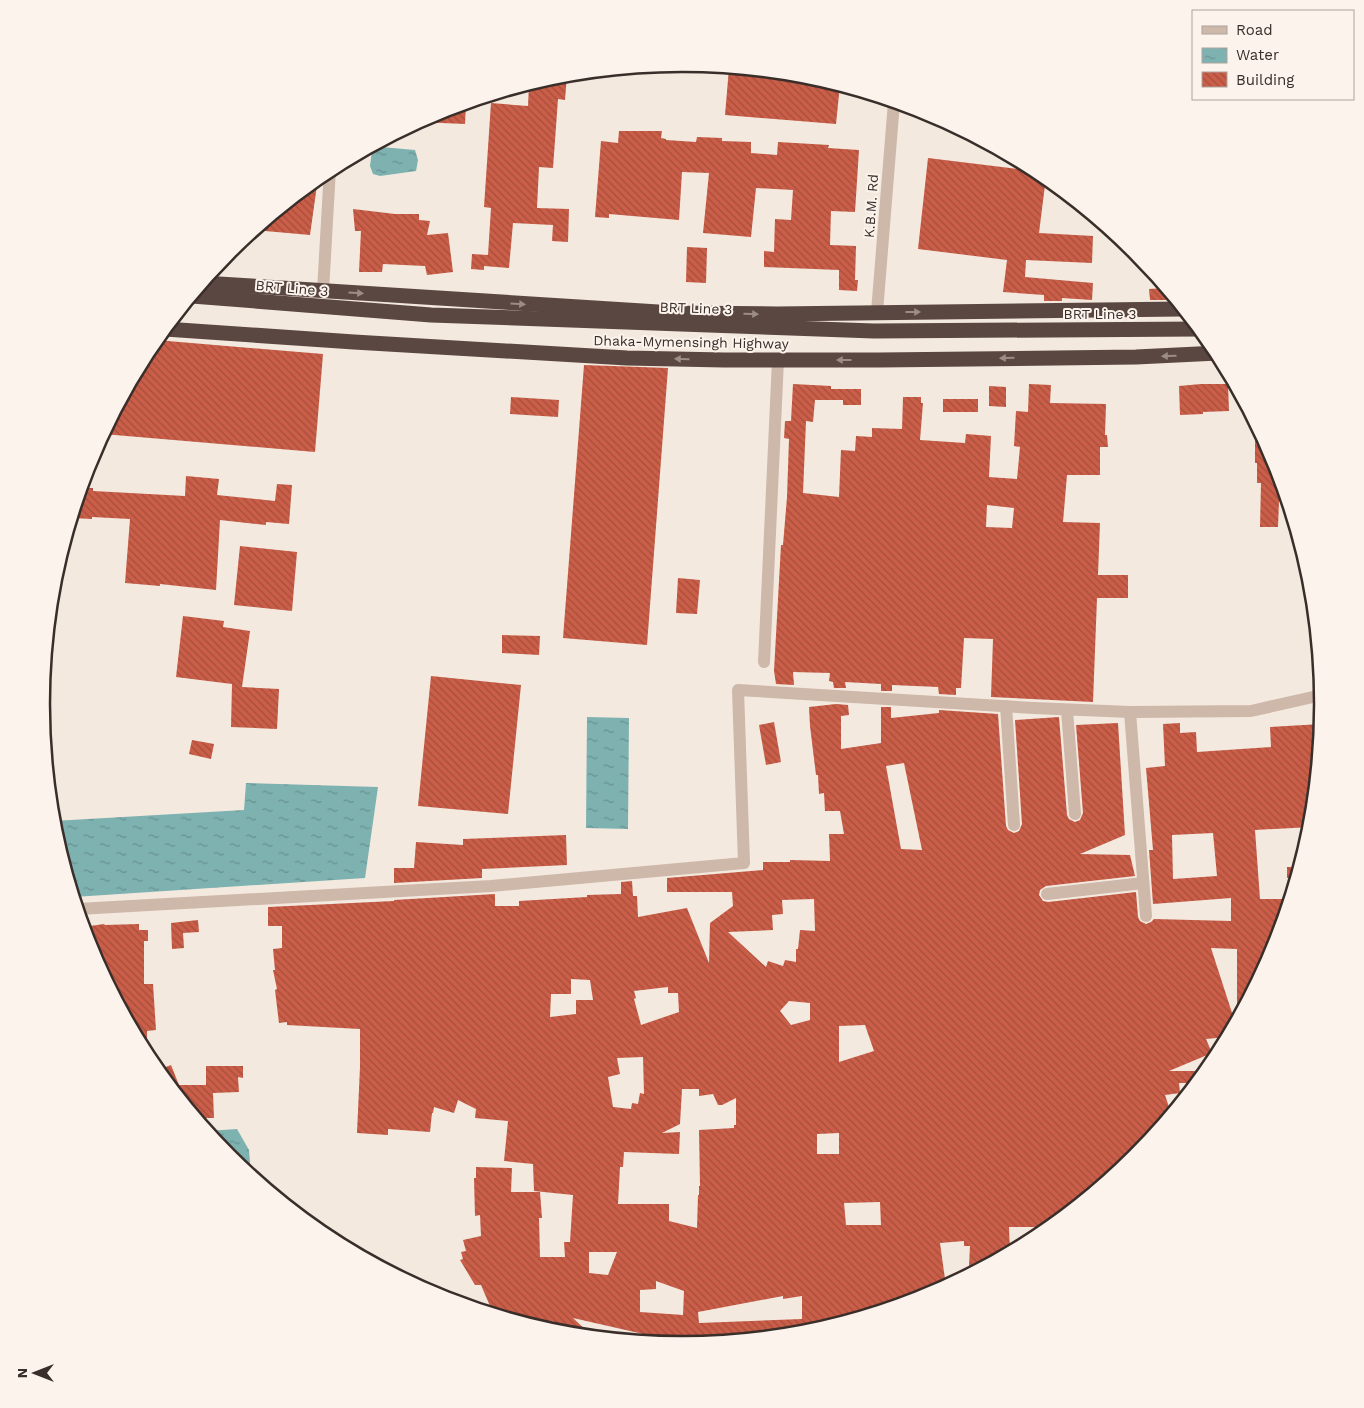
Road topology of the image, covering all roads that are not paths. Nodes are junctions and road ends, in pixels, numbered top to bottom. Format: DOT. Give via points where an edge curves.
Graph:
graph roads {
  1 [pos="893,109"];
  2 [pos="329,180"];
  3 [pos="210,283"];
  4 [pos="322,291"];
  5 [pos="199,297"];
  6 [pos="1174,308"];
  7 [pos="877,312"];
  8 [pos="1190,329"];
  9 [pos="174,330"];
  10 [pos="1208,354"];
  11 [pos="778,360"];
  12 [pos="764,662"];
  13 [pos="1314,697"];
  14 [pos="1006,706"];
  15 [pos="1067,710"];
  16 [pos="1130,712"];
  17 [pos="1075,814"];
  18 [pos="1014,825"];
  19 [pos="1143,883"];
  20 [pos="1047,894"];
  21 [pos="85,909"];
  22 [pos="1146,916"];
  1 -- 7 [label="street, K.B.M. Rd"];
  2 -- 4 [label="street"];
  3 -- 4 [label="highway, Dhaka-Mymensingh Highway"];
  4 -- 7 [label="highway, Dhaka-Mymensingh Highway, one-way" via="674,313"];
  5 -- 8 [label="highway, BRT Line 3" via="431,315 864,331"];
  7 -- 6 [label="highway, Dhaka-Mymensingh Highway, one-way"];
  11 -- 9 [label="highway, Dhaka-Mymensingh Highway, one-way" via="627,358"];
  10 -- 11 [label="highway, Dhaka-Mymensingh Highway, one-way"];
  11 -- 12 [label="street"];
  13 -- 16 [label="street" via="1251,711"];
  14 -- 15 [label="street"];
  14 -- 18 [label="street"];
  14 -- 21 [label="street" via="738,690 744,863 491,886"];
  15 -- 16 [label="street"];
  15 -- 17 [label="street"];
  16 -- 19 [label="street"];
  19 -- 20 [label="street"];
  19 -- 22 [label="street"];
}
